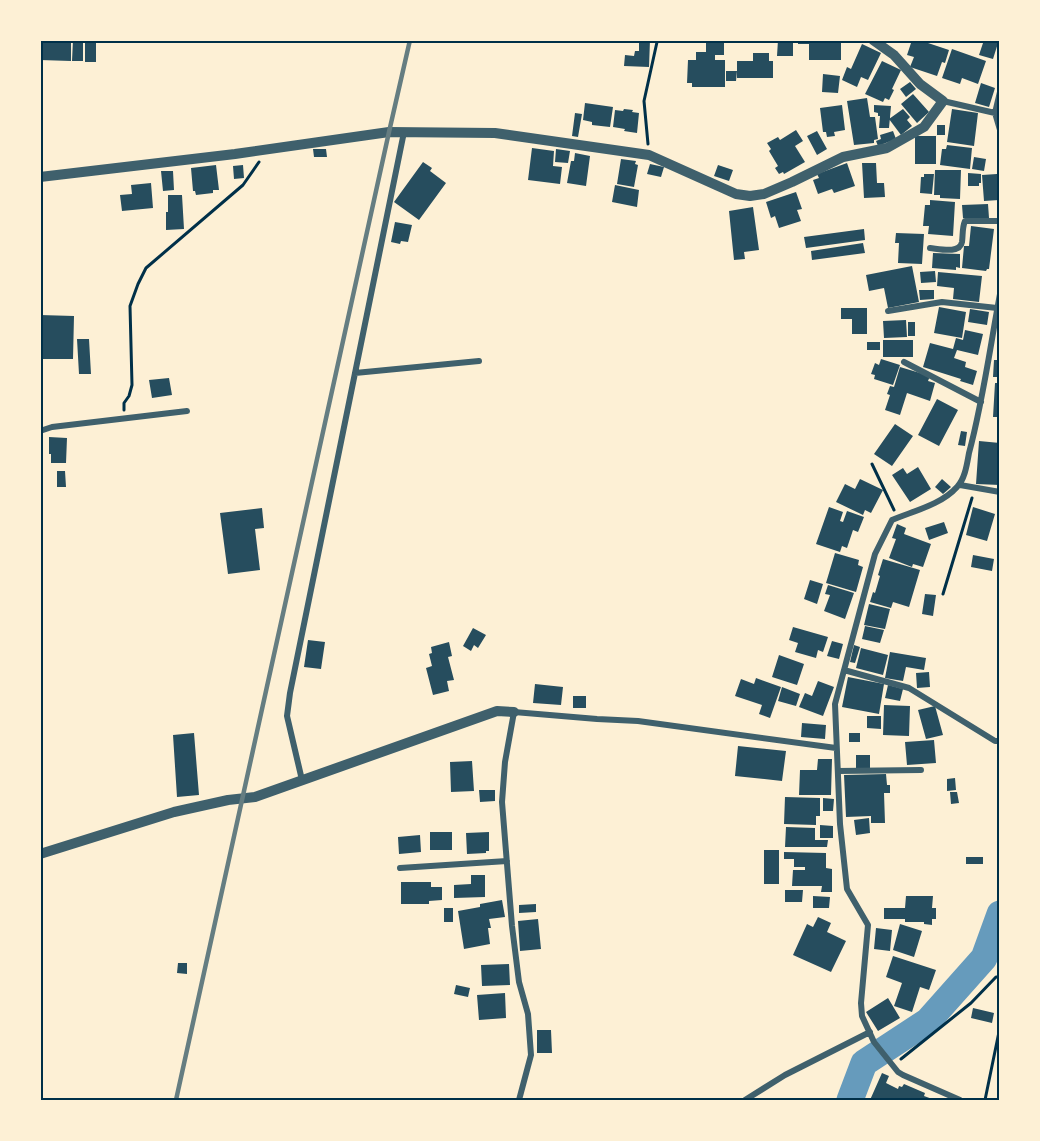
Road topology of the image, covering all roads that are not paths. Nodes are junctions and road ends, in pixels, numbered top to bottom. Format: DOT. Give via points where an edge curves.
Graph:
graph roads {
  1 [pos="873,40"];
  2 [pos="999,92"];
  3 [pos="943,101"];
  4 [pos="995,113"];
  5 [pos="999,130"];
  6 [pos="404,132"];
  7 [pos="40,177"];
  8 [pos="999,221"];
  9 [pos="930,248"];
  10 [pos="999,294"];
  11 [pos="997,309"];
  12 [pos="888,311"];
  13 [pos="479,361"];
  14 [pos="904,362"];
  15 [pos="355,373"];
  16 [pos="981,402"];
  17 [pos="187,411"];
  18 [pos="40,431"];
  19 [pos="960,484"];
  20 [pos="999,492"];
  21 [pos="844,670"];
  22 [pos="514,712"];
  23 [pos="997,741"];
  24 [pos="836,748"];
  25 [pos="921,770"];
  26 [pos="838,771"];
  27 [pos="302,780"];
  28 [pos="40,854"];
  29 [pos="507,861"];
  30 [pos="400,868"];
  31 [pos="870,1032"];
  32 [pos="519,1101"];
  33 [pos="745,1101"];
  34 [pos="960,1101"];
  1 -- 3 [label="street"];
  2 -- 4 [label="street"];
  3 -- 4 [label="street"];
  3 -- 6 [label="street" via="924,127 887,148 843,157 764,194 750,196 736,194 649,155 495,133"];
  4 -- 5 [label="street"];
  6 -- 7 [label="street"];
  6 -- 15 [label="street"];
  8 -- 9 [label="street" via="965,221 959,248"];
  10 -- 11 [label="street"];
  11 -- 12 [label="street" via="942,302"];
  11 -- 16 [label="street"];
  13 -- 15 [label="street"];
  14 -- 16 [label="street"];
  15 -- 27 [label="street" via="287,716"];
  16 -- 19 [label="street"];
  17 -- 18 [label="street"];
  19 -- 20 [label="street"];
  19 -- 21 [label="street" via="950,495 892,520 875,554"];
  21 -- 23 [label="street" via="909,688"];
  21 -- 24 [label="street" via="835,704"];
  22 -- 24 [label="street" via="638,721"];
  22 -- 27 [label="street" via="497,711"];
  22 -- 29 [label="street" via="502,802"];
  24 -- 26 [label="street"];
  25 -- 26 [label="street"];
  26 -- 31 [label="street" via="848,889 868,925 861,1003"];
  27 -- 28 [label="street" via="255,797 174,812"];
  29 -- 30 [label="street"];
  29 -- 32 [label="street" via="531,1055"];
  31 -- 33 [label="street" via="785,1075"];
  31 -- 34 [label="street" via="903,1075"];
}
